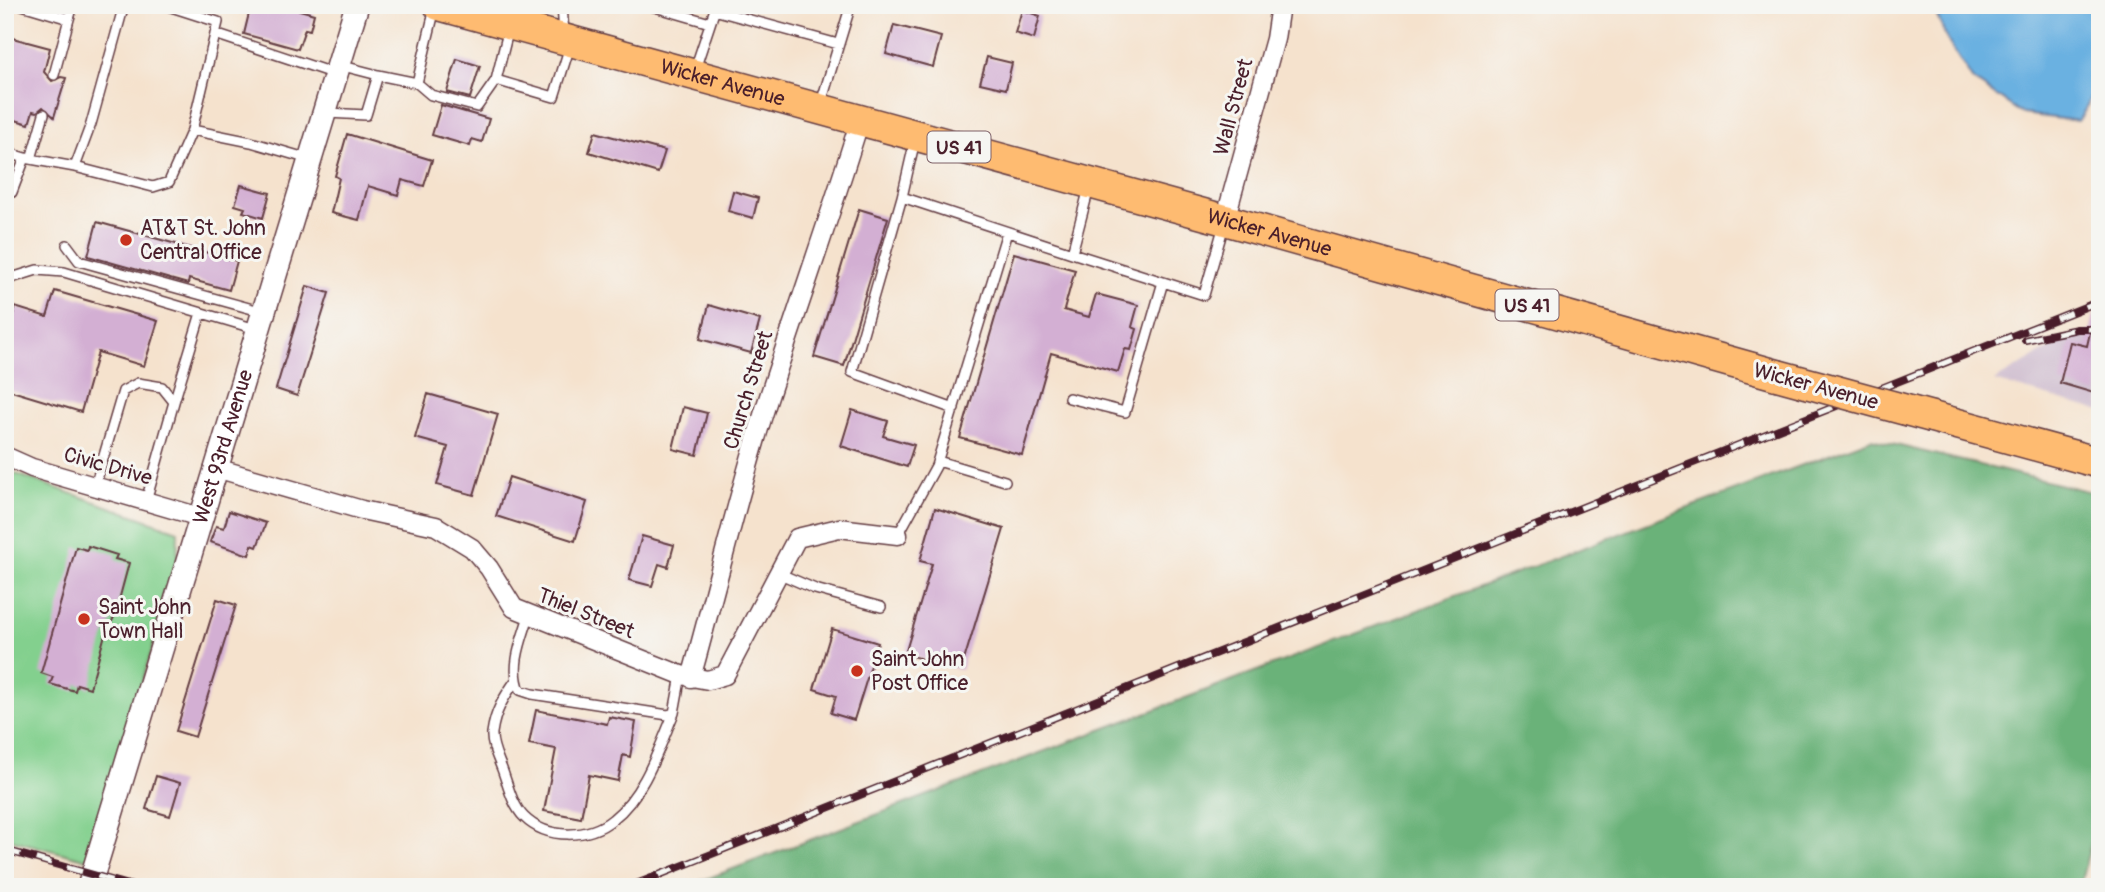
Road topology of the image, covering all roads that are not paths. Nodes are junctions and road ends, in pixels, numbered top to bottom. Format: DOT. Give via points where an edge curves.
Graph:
graph roads {
  1 [pos="22,5"];
  2 [pos="74,5"];
  3 [pos="124,5"];
  4 [pos="165,5"];
  5 [pos="357,5"];
  6 [pos="437,5"];
  7 [pos="562,5"];
  8 [pos="648,5"];
  9 [pos="847,5"];
  10 [pos="1280,5"];
  11 [pos="715,8"];
  12 [pos="69,19"];
  13 [pos="523,19"];
  14 [pos="710,23"];
  15 [pos="215,34"];
  16 [pos="568,40"];
  17 [pos="838,44"];
  18 [pos="338,70"];
  19 [pos="693,74"];
  20 [pos="54,75"];
  21 [pos="378,75"];
  22 [pos="496,80"];
  23 [pos="417,83"];
  24 [pos="819,108"];
  25 [pos="325,113"];
  26 [pos="44,114"];
  27 [pos="859,120"];
  28 [pos="192,130"];
  29 [pos="916,135"];
  30 [pos="5,152"];
  31 [pos="28,158"];
  32 [pos="310,160"];
  33 [pos="75,167"];
  34 [pos="1090,183"];
  35 [pos="5,191"];
  36 [pos="902,197"];
  37 [pos="1225,220"];
  38 [pos="1007,232"];
  39 [pos="66,245"];
  40 [pos="1072,253"];
  41 [pos="5,280"];
  42 [pos="1163,282"];
  43 [pos="201,313"];
  44 [pos="261,321"];
  45 [pos="1069,398"];
  46 [pos="174,402"];
  47 [pos="954,409"];
  48 [pos="5,456"];
  49 [pos="938,461"];
  50 [pos="2100,463"];
  51 [pos="216,468"];
  52 [pos="1005,481"];
  53 [pos="95,486"];
  54 [pos="146,501"];
  55 [pos="200,517"];
  56 [pos="898,535"];
  57 [pos="778,573"];
  58 [pos="881,607"];
  59 [pos="530,616"];
  60 [pos="686,676"];
  61 [pos="516,680"];
  62 [pos="674,713"];
  63 [pos="89,887"];
  1 -- 12 [label="lane"];
  2 -- 12 [label="lane"];
  3 -- 33 [label="lane"];
  4 -- 15 [label="lane" via="218,22"];
  5 -- 18 [label="street, West 93rd Avenue"];
  6 -- 13 [label="highway, Wicker Avenue / US 41"];
  6 -- 23 [label="lane"];
  7 -- 16 [label="lane"];
  8 -- 14 [label="lane"];
  9 -- 17 [label="lane"];
  10 -- 37 [label="street, Wall Street" via="1275,40"];
  11 -- 14 [label="lane"];
  11 -- 17 [label="lane"];
  12 -- 20 [label="lane"];
  13 -- 16 [label="highway, Wicker Avenue / US 41"];
  13 -- 22 [label="lane"];
  14 -- 19 [label="lane"];
  15 -- 18 [label="lane"];
  15 -- 28 [label="lane"];
  16 -- 19 [label="highway, Wicker Avenue / US 41"];
  16 -- 22 [label="lane" via="554,97"];
  17 -- 24 [label="lane"];
  18 -- 21 [label="lane"];
  18 -- 25 [label="street, West 93rd Avenue"];
  19 -- 24 [label="highway, Wicker Avenue / US 41"];
  21 -- 23 [label="lane"];
  21 -- 25 [label="lane" via="366,115"];
  22 -- 23 [label="lane" via="477,107 431,95"];
  24 -- 27 [label="highway, Wicker Avenue / US 41"];
  25 -- 32 [label="street, West 93rd Avenue"];
  26 -- 31 [label="lane"];
  27 -- 29 [label="highway, Wicker Avenue / US 41"];
  27 -- 60 [label="street, Church Street" via="763,416"];
  28 -- 32 [label="lane"];
  28 -- 33 [label="lane" via="169,182 153,187"];
  29 -- 34 [label="highway, Wicker Avenue / US 41"];
  29 -- 36 [label="lane"];
  30 -- 31 [label="lane"];
  31 -- 33 [label="lane"];
  31 -- 35 [label="lane" via="12,192"];
  32 -- 44 [label="street, West 93rd Avenue"];
  34 -- 37 [label="highway, Wicker Avenue / US 41"];
  34 -- 40 [label="lane"];
  36 -- 38 [label="lane"];
  36 -- 47 [label="lane" via="852,372"];
  37 -- 42 [label="lane" via="1204,295"];
  37 -- 50 [label="highway, Wicker Avenue / US 41, bridge"];
  38 -- 40 [label="lane"];
  38 -- 47 [label="lane"];
  39 -- 44 [label="lane" via="79,261"];
  40 -- 42 [label="lane"];
  41 -- 43 [label="lane" via="37,270 64,272"];
  42 -- 45 [label="lane" via="1125,412"];
  43 -- 44 [label="lane"];
  43 -- 46 [label="lane"];
  44 -- 51 [label="street, West 93rd Avenue"];
  46 -- 53 [label="lane" via="162,387 138,383 123,391"];
  46 -- 54 [label="lane"];
  47 -- 49 [label="lane"];
  48 -- 53 [label="street, Civic Drive"];
  49 -- 52 [label="lane"];
  49 -- 56 [label="lane"];
  51 -- 55 [label="street, West 93rd Avenue"];
  51 -- 59 [label="street, Thiel Street" via="436,526 472,548 514,608"];
  53 -- 54 [label="street, Civic Drive"];
  54 -- 55 [label="street, Civic Drive"];
  55 -- 63 [label="street, West 93rd Avenue"];
  56 -- 57 [label="street, Thiel Street" via="839,528 797,538"];
  57 -- 58 [label="lane" via="815,589"];
  57 -- 60 [label="street, Thiel Street" via="725,675 708,680"];
  59 -- 60 [label="street, Thiel Street"];
  59 -- 61 [label="lane" via="517,652"];
  60 -- 62 [label="lane"];
  61 -- 62 [label="lane" via="520,690 533,694 662,715"];
  61 -- 62 [label="lane" via="499,705 493,744 513,801 524,817 544,830 567,835 591,832 626,806 650,768"];
}
